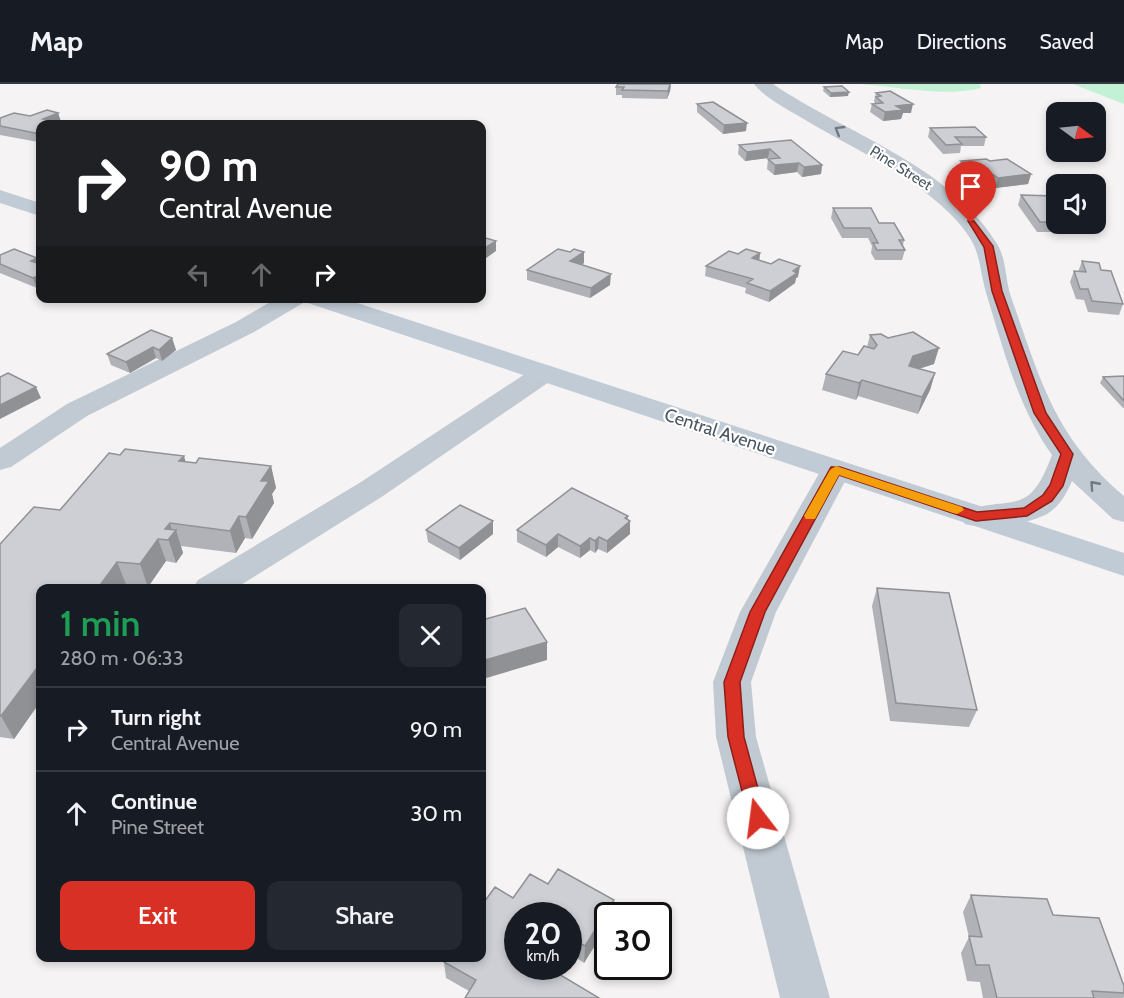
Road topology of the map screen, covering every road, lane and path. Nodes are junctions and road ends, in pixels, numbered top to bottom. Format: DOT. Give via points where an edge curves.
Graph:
graph roads {
  1 [pos="762,84"];
  2 [pos="0,196"];
  3 [pos="36,209"];
  4 [pos="287,303"];
  5 [pos="331,303"];
  6 [pos="543,374"];
  7 [pos="1067,454"];
  8 [pos="0,461"];
  9 [pos="836,470"];
  10 [pos="1124,512"];
  11 [pos="976,516"];
  12 [pos="1124,565"];
  13 [pos="217,584"];
  14 [pos="805,998"];
  7 -- 1 [label="street, Pine Street, one-way" via="1040,413 997,291 988,246 971,223 940,192"];
  2 -- 3 [label="main road"];
  4 -- 8 [label="street" via="77,410"];
  5 -- 6 [label="main road, Central Avenue"];
  6 -- 9 [label="main road, Central Avenue"];
  6 -- 13 [label="street" via="372,489"];
  10 -- 7 [label="street, Pine Street, one-way" via="1108,500"];
  7 -- 11 [label="street" via="1057,486 1041,503 1027,512"];
  9 -- 11 [label="main road, Central Avenue"];
  9 -- 14 [label="street" via="758,612 732,682 736,737"];
  11 -- 12 [label="main road, Central Avenue"];
}
